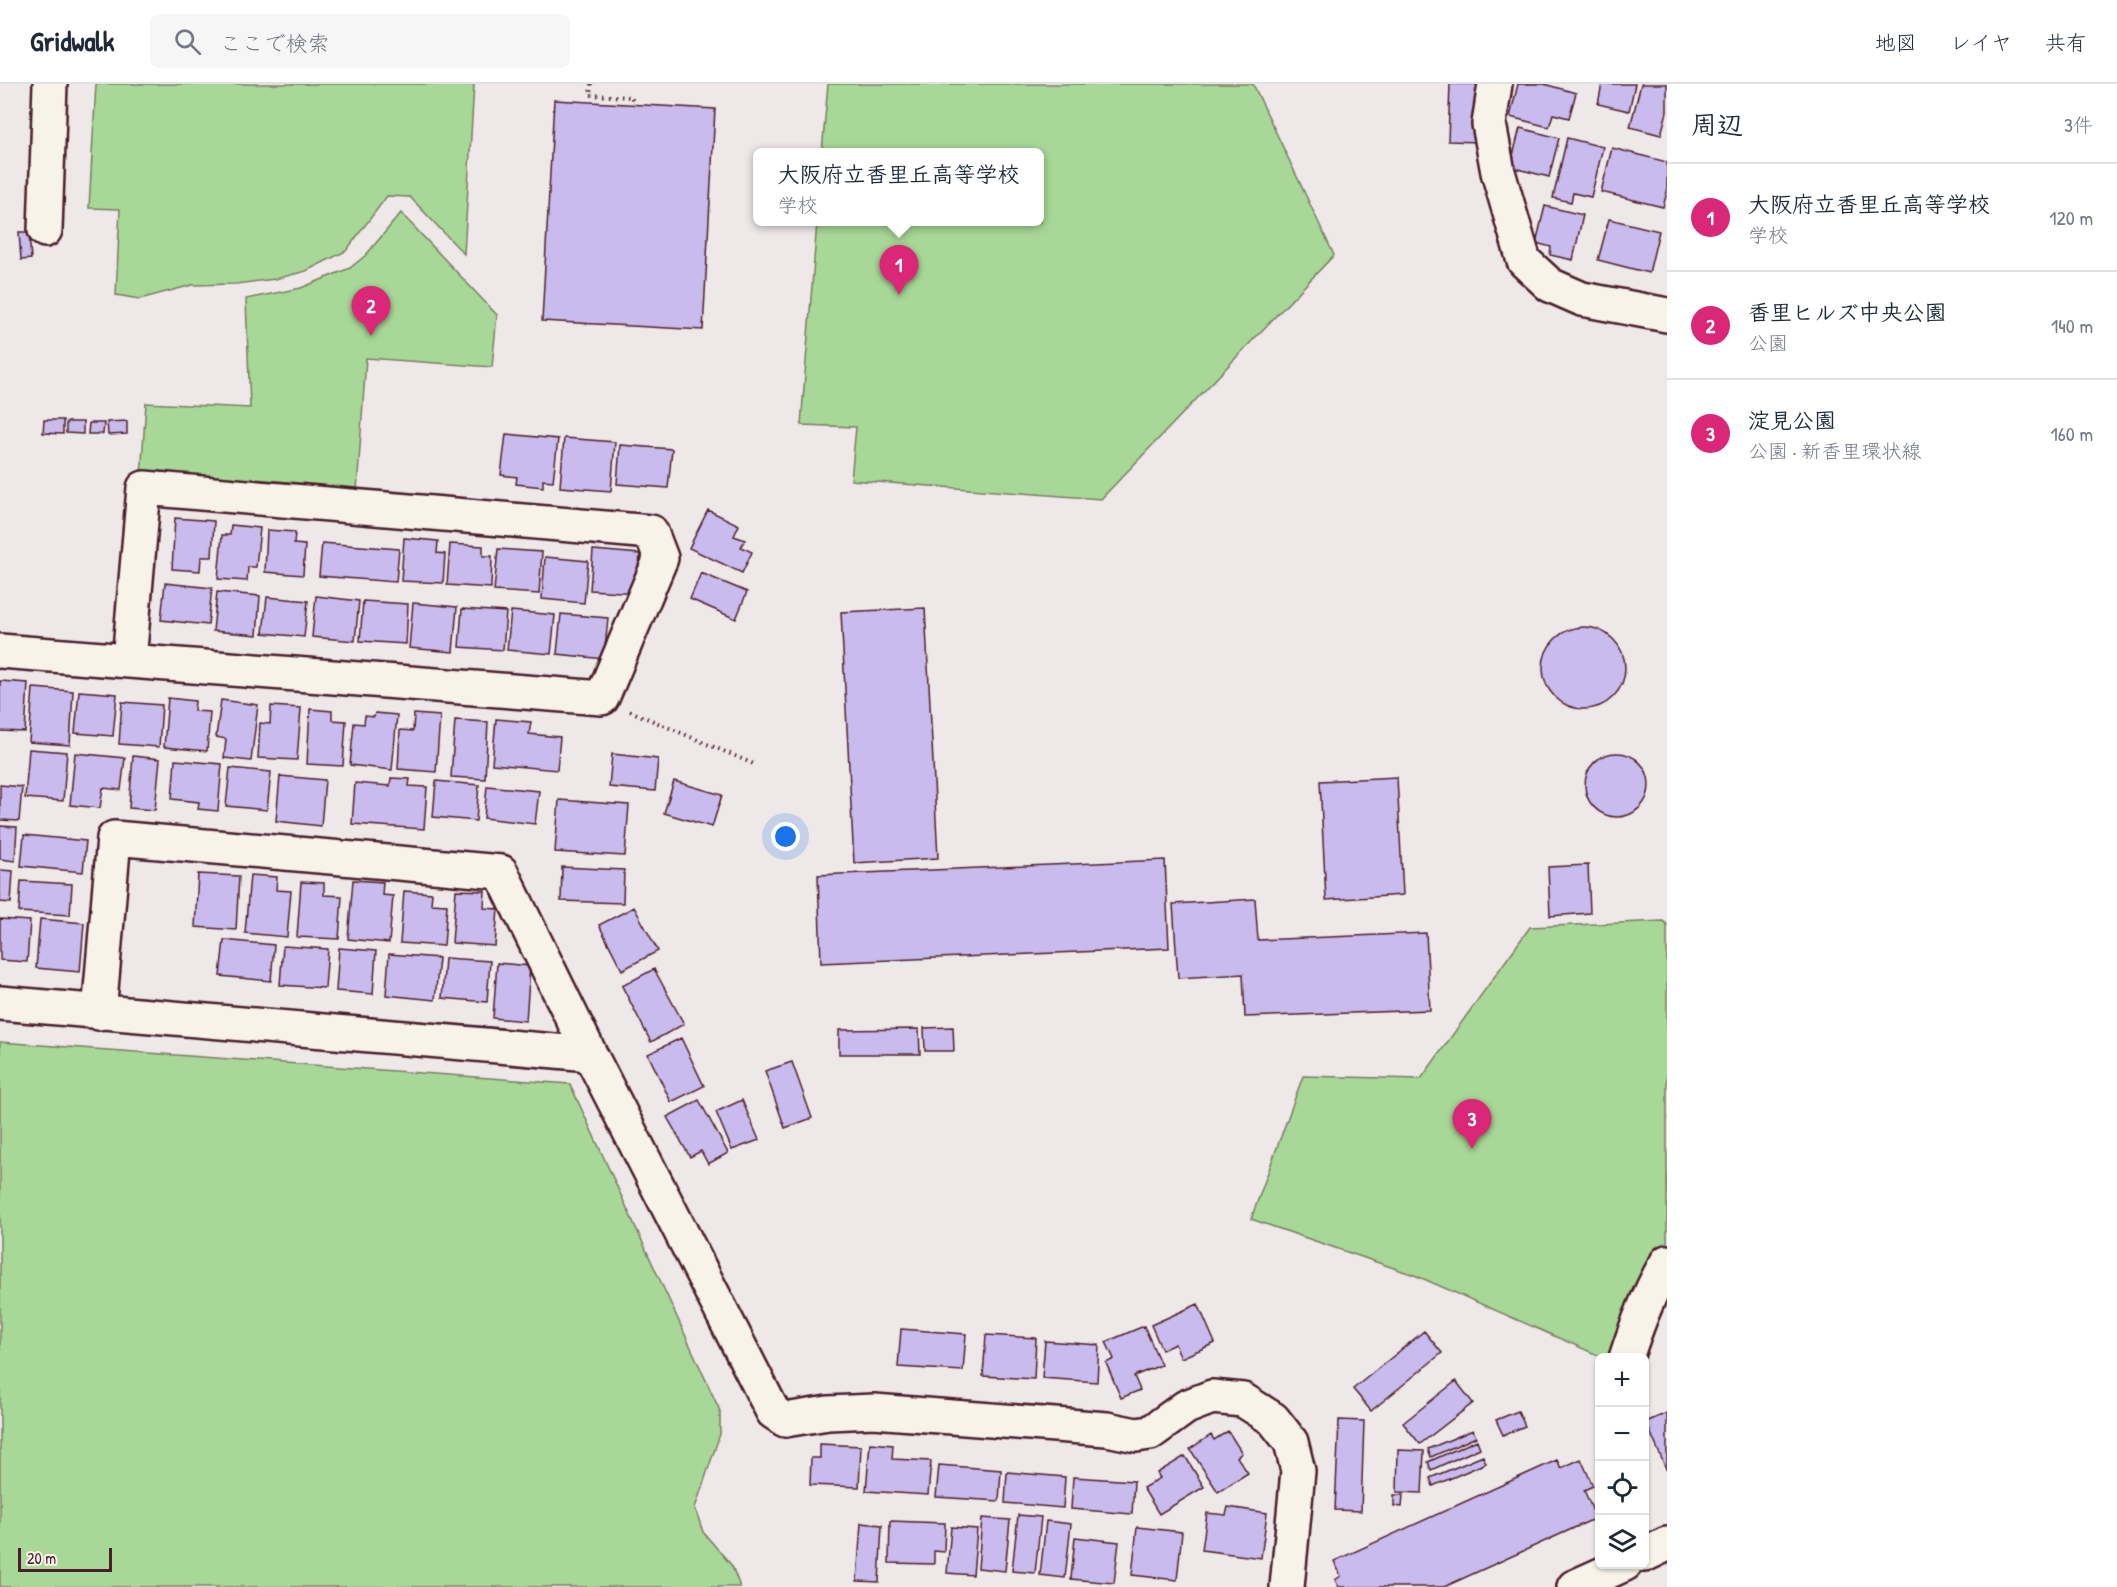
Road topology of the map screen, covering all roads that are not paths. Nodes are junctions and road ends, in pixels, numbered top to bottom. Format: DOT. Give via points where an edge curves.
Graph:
graph roads {
  1 [pos="50,84"];
  2 [pos="1495,84"];
  3 [pos="45,230"];
  4 [pos="1667,315"];
  5 [pos="0,651"];
  6 [pos="129,661"];
  7 [pos="0,1004"];
  8 [pos="99,1013"];
  9 [pos="590,1054"];
  10 [pos="1667,1262"];
  11 [pos="1628,1353"];
  12 [pos="1667,1544"];
  13 [pos="1649,1554"];
  14 [pos="1622,1569"];
  15 [pos="1287,1587"];
  16 [pos="1574,1587"];
  1 -- 3 [label="street"];
  2 -- 4 [label="street" via="1489,124 1498,172 1524,261 1550,285 1582,300"];
  5 -- 6 [label="street"];
  6 -- 6 [label="street" via="144,488 651,532 661,558 602,698"];
  7 -- 8 [label="street"];
  8 -- 9 [label="street"];
  8 -- 9 [label="street" via="114,838 126,839 501,872"];
  9 -- 15 [label="street" via="772,1412 785,1420 874,1411 1107,1429 1136,1435 1150,1433 1186,1407 1212,1397 1243,1400 1273,1419 1291,1442 1298,1471"];
  10 -- 11 [label="street"];
  12 -- 13 [label="street"];
  14 -- 16 [label="street"];
}
